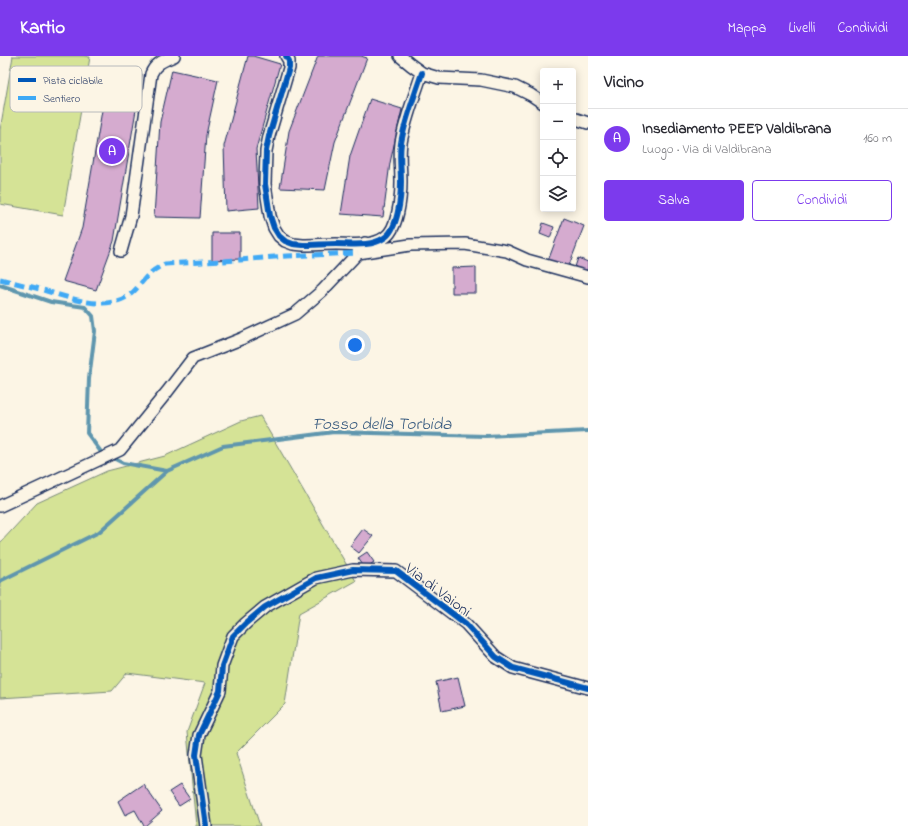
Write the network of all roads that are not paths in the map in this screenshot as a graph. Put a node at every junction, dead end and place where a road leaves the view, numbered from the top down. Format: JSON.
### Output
{"nodes":[{"id":1,"x":174,"y":56,"type":"edge"},
{"id":2,"x":286,"y":56,"type":"edge"},
{"id":3,"x":400,"y":56,"type":"edge"},
{"id":4,"x":422,"y":73,"type":"junction"},
{"id":5,"x":540,"y":100,"type":"edge"},
{"id":6,"x":576,"y":119,"type":"edge"},
{"id":7,"x":588,"y":123,"type":"edge"},
{"id":8,"x":365,"y":244,"type":"junction"},
{"id":9,"x":121,"y":252,"type":"dead end"},
{"id":10,"x":358,"y":253,"type":"junction"},
{"id":11,"x":588,"y":277,"type":"edge"},
{"id":12,"x":0,"y":506,"type":"edge"},
{"id":13,"x":588,"y":688,"type":"edge"},
{"id":14,"x":206,"y":826,"type":"edge"}],
"edges":[{"from":1,"to":9,"type":"street"},
{"from":2,"to":8,"type":"street"},
{"from":3,"to":4,"type":"street"},
{"from":4,"to":5,"type":"street"},
{"from":4,"to":8,"type":"street"},
{"from":6,"to":7,"type":"street"},
{"from":8,"to":10,"type":"street"},
{"from":10,"to":11,"type":"street"},
{"from":10,"to":12,"type":"street"},
{"from":13,"to":14,"type":"street","name":"Via di Vaioni"}]}
